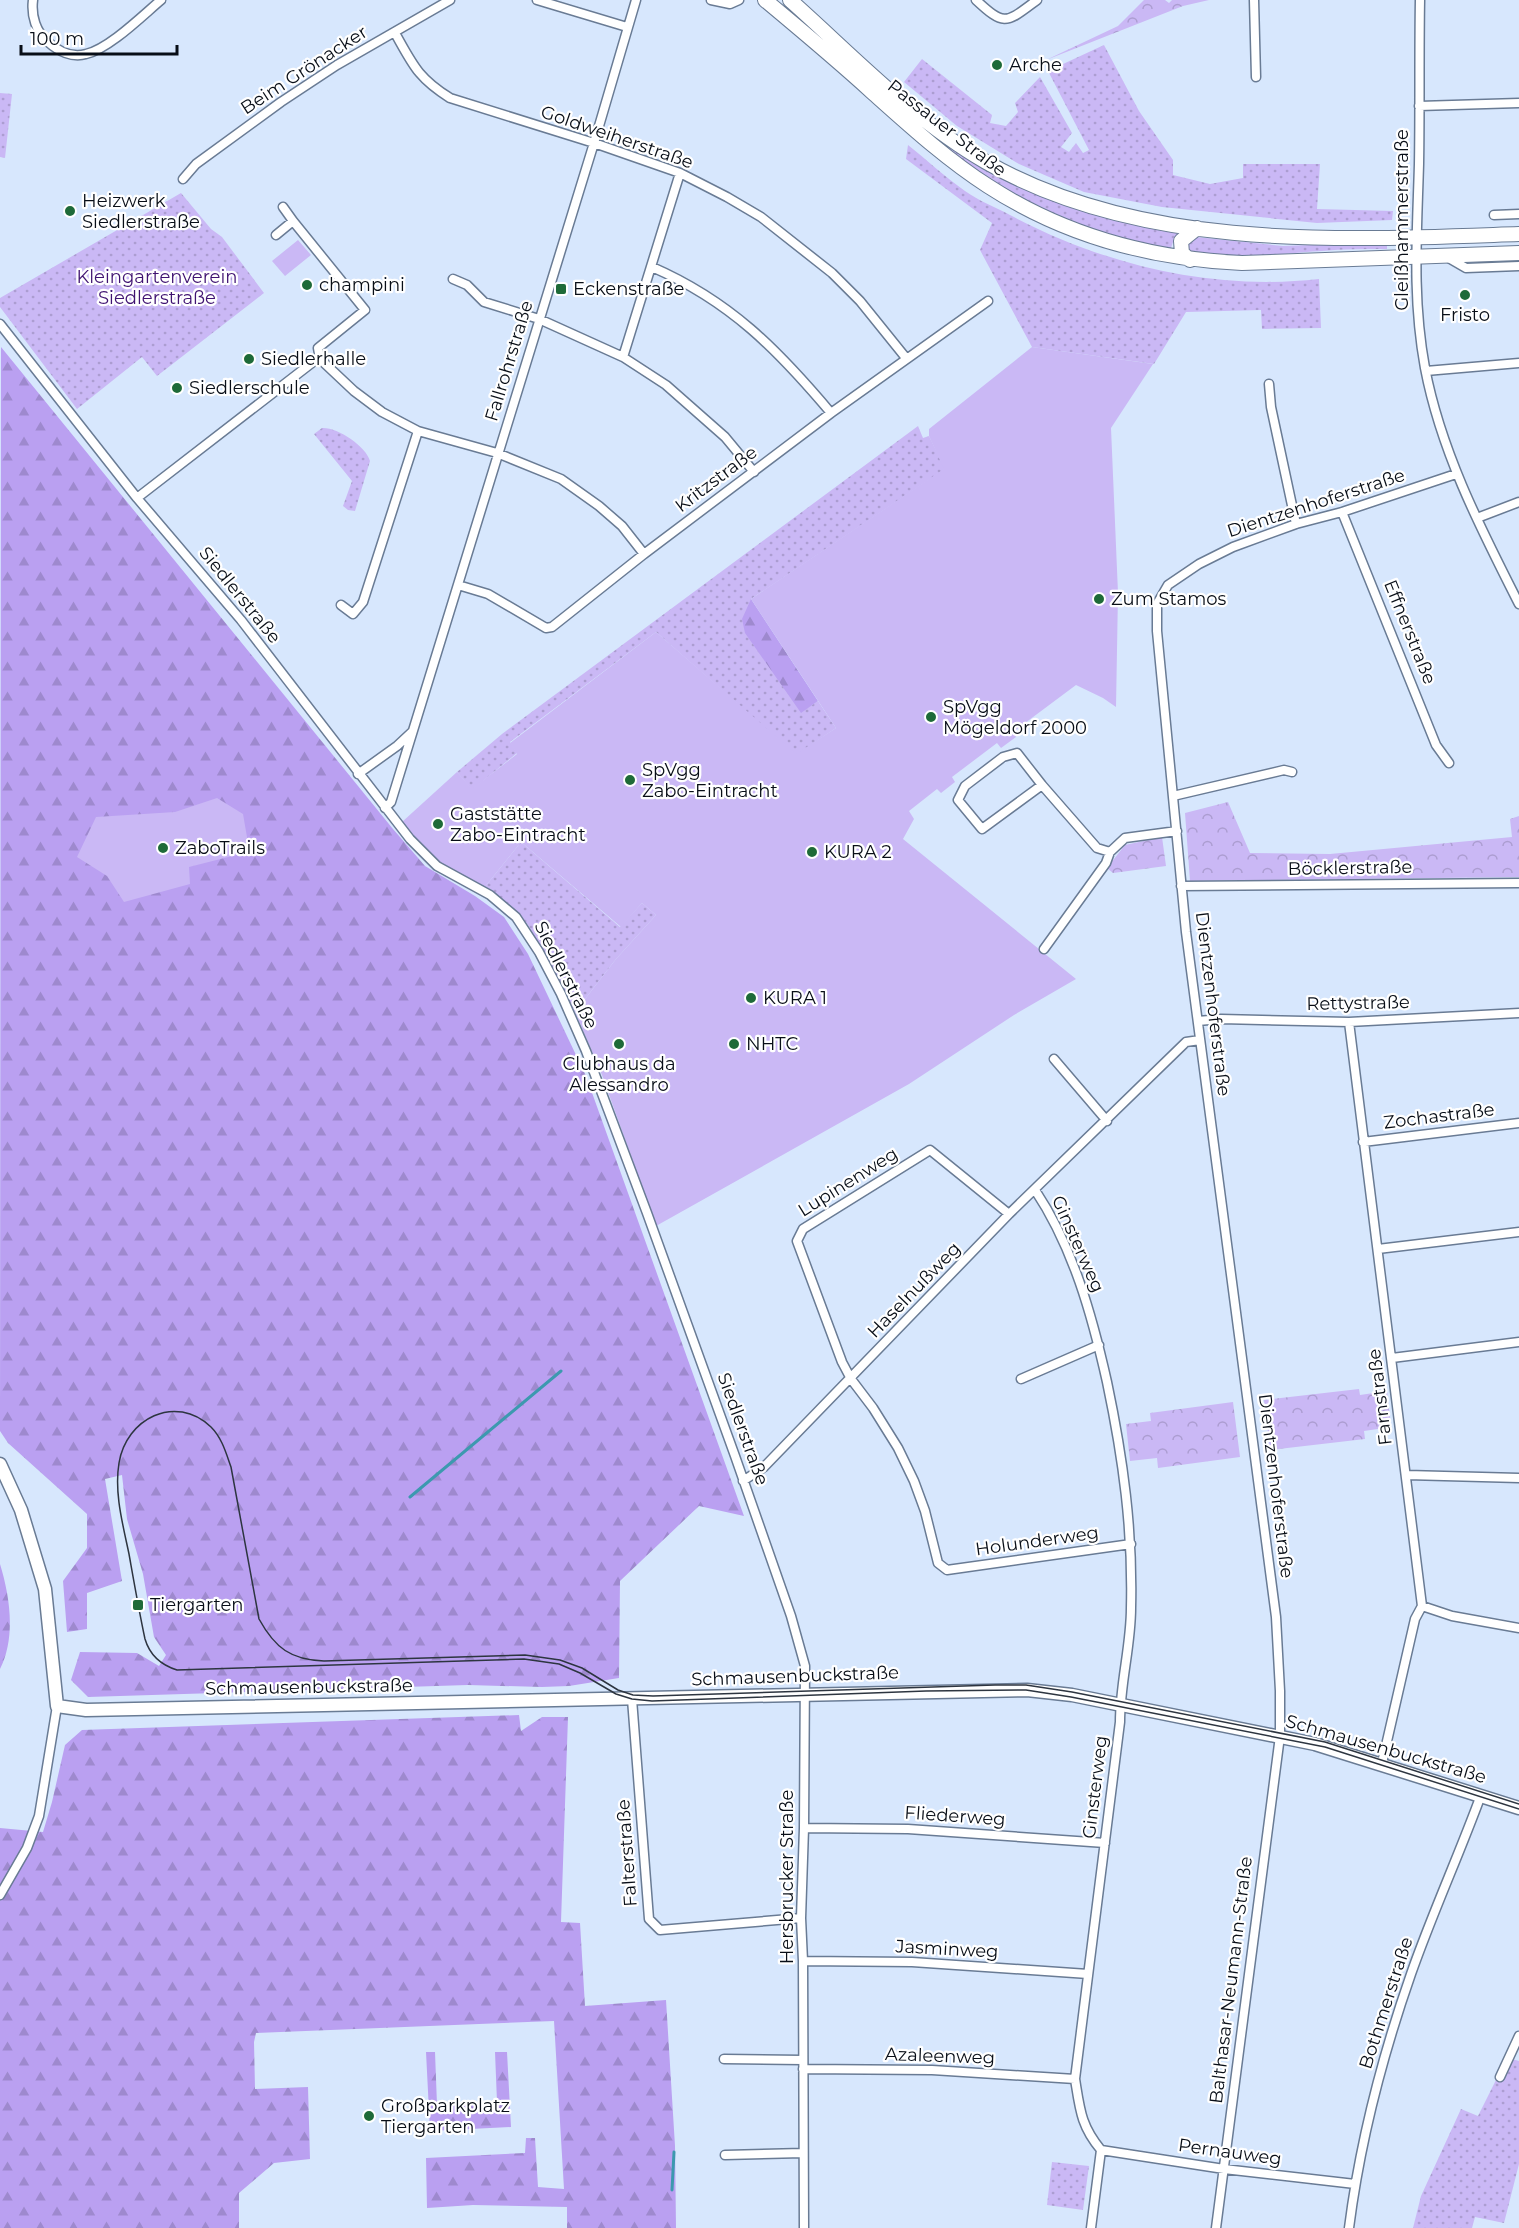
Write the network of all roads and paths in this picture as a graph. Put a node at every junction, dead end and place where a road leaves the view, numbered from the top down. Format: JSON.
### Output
{"nodes":[{"id":1,"x":33,"y":0,"type":"edge"},
{"id":2,"x":161,"y":0,"type":"edge"},
{"id":3,"x":450,"y":0,"type":"edge"},
{"id":4,"x":537,"y":0,"type":"edge"},
{"id":5,"x":636,"y":0,"type":"edge"},
{"id":6,"x":711,"y":0,"type":"edge"},
{"id":7,"x":739,"y":0,"type":"edge"},
{"id":8,"x":765,"y":0,"type":"edge"},
{"id":9,"x":790,"y":0,"type":"edge"},
{"id":10,"x":976,"y":0,"type":"edge"},
{"id":11,"x":1037,"y":0,"type":"edge"},
{"id":12,"x":1254,"y":0,"type":"edge"},
{"id":13,"x":1419,"y":0,"type":"edge"},
{"id":14,"x":627,"y":27,"type":"junction"},
{"id":15,"x":395,"y":33,"type":"junction"},
{"id":16,"x":1256,"y":77,"type":"dead end"},
{"id":17,"x":1519,"y":103,"type":"edge"},
{"id":18,"x":1419,"y":106,"type":"junction"},
{"id":19,"x":594,"y":143,"type":"junction"},
{"id":20,"x":680,"y":173,"type":"junction"},
{"id":21,"x":183,"y":179,"type":"dead end"},
{"id":22,"x":283,"y":207,"type":"dead end"},
{"id":23,"x":1519,"y":214,"type":"edge"},
{"id":24,"x":1494,"y":215,"type":"dead end"},
{"id":25,"x":293,"y":221,"type":"junction"},
{"id":26,"x":1197,"y":228,"type":"junction"},
{"id":27,"x":1519,"y":234,"type":"edge"},
{"id":28,"x":276,"y":235,"type":"dead end"},
{"id":29,"x":1416,"y":237,"type":"junction"},
{"id":30,"x":1519,"y":253,"type":"edge"},
{"id":31,"x":1447,"y":257,"type":"junction"},
{"id":32,"x":1416,"y":259,"type":"junction"},
{"id":33,"x":1190,"y":260,"type":"junction"},
{"id":34,"x":1519,"y":266,"type":"edge"},
{"id":35,"x":652,"y":267,"type":"junction"},
{"id":36,"x":453,"y":279,"type":"dead end"},
{"id":37,"x":988,"y":301,"type":"dead end"},
{"id":38,"x":539,"y":319,"type":"junction"},
{"id":39,"x":0,"y":324,"type":"edge"},
{"id":40,"x":623,"y":357,"type":"junction"},
{"id":41,"x":906,"y":358,"type":"junction"},
{"id":42,"x":320,"y":359,"type":"junction"},
{"id":43,"x":1519,"y":363,"type":"edge"},
{"id":44,"x":1425,"y":371,"type":"junction"},
{"id":45,"x":1269,"y":384,"type":"dead end"},
{"id":46,"x":831,"y":413,"type":"junction"},
{"id":47,"x":418,"y":431,"type":"junction"},
{"id":48,"x":497,"y":453,"type":"junction"},
{"id":49,"x":754,"y":472,"type":"junction"},
{"id":50,"x":1456,"y":474,"type":"junction"},
{"id":51,"x":137,"y":498,"type":"junction"},
{"id":52,"x":1519,"y":502,"type":"edge"},
{"id":53,"x":1342,"y":512,"type":"junction"},
{"id":54,"x":1477,"y":518,"type":"junction"},
{"id":55,"x":1296,"y":524,"type":"junction"},
{"id":56,"x":644,"y":554,"type":"junction"},
{"id":57,"x":458,"y":585,"type":"junction"},
{"id":58,"x":1519,"y":602,"type":"edge"},
{"id":59,"x":341,"y":605,"type":"dead end"},
{"id":60,"x":412,"y":732,"type":"junction"},
{"id":61,"x":1449,"y":763,"type":"dead end"},
{"id":62,"x":1292,"y":772,"type":"dead end"},
{"id":63,"x":358,"y":774,"type":"junction"},
{"id":64,"x":1042,"y":785,"type":"junction"},
{"id":65,"x":1173,"y":796,"type":"junction"},
{"id":66,"x":385,"y":808,"type":"junction"},
{"id":67,"x":1177,"y":831,"type":"junction"},
{"id":68,"x":1110,"y":852,"type":"junction"},
{"id":69,"x":1519,"y":883,"type":"edge"},
{"id":70,"x":1181,"y":886,"type":"junction"},
{"id":71,"x":1044,"y":950,"type":"dead end"},
{"id":72,"x":1519,"y":1013,"type":"edge"},
{"id":73,"x":1198,"y":1021,"type":"junction"},
{"id":74,"x":1349,"y":1022,"type":"junction"},
{"id":75,"x":1200,"y":1040,"type":"junction"},
{"id":76,"x":1054,"y":1059,"type":"dead end"},
{"id":77,"x":1107,"y":1121,"type":"junction"},
{"id":78,"x":1519,"y":1123,"type":"edge"},
{"id":79,"x":1363,"y":1142,"type":"junction"},
{"id":80,"x":1035,"y":1191,"type":"junction"},
{"id":81,"x":1009,"y":1214,"type":"junction"},
{"id":82,"x":1519,"y":1232,"type":"edge"},
{"id":83,"x":1378,"y":1249,"type":"junction"},
{"id":84,"x":1519,"y":1342,"type":"edge"},
{"id":85,"x":1099,"y":1345,"type":"junction"},
{"id":86,"x":1392,"y":1358,"type":"junction"},
{"id":87,"x":1021,"y":1378,"type":"dead end"},
{"id":88,"x":851,"y":1379,"type":"junction"},
{"id":89,"x":0,"y":1464,"type":"edge"},
{"id":90,"x":1407,"y":1475,"type":"junction"},
{"id":91,"x":1519,"y":1478,"type":"edge"},
{"id":92,"x":744,"y":1481,"type":"junction"},
{"id":93,"x":1131,"y":1544,"type":"junction"},
{"id":94,"x":1422,"y":1606,"type":"junction"},
{"id":95,"x":1519,"y":1629,"type":"edge"},
{"id":96,"x":805,"y":1694,"type":"junction"},
{"id":97,"x":632,"y":1699,"type":"junction"},
{"id":98,"x":1120,"y":1705,"type":"junction"},
{"id":99,"x":57,"y":1706,"type":"junction"},
{"id":100,"x":1280,"y":1736,"type":"junction"},
{"id":101,"x":1382,"y":1763,"type":"junction"},
{"id":102,"x":1481,"y":1795,"type":"junction"},
{"id":103,"x":1519,"y":1808,"type":"edge"},
{"id":104,"x":804,"y":1828,"type":"junction"},
{"id":105,"x":1105,"y":1843,"type":"junction"},
{"id":106,"x":0,"y":1895,"type":"edge"},
{"id":107,"x":801,"y":1918,"type":"junction"},
{"id":108,"x":803,"y":1961,"type":"junction"},
{"id":109,"x":1088,"y":1974,"type":"junction"},
{"id":110,"x":1519,"y":2036,"type":"edge"},
{"id":111,"x":724,"y":2059,"type":"dead end"},
{"id":112,"x":803,"y":2065,"type":"junction"},
{"id":113,"x":1500,"y":2077,"type":"dead end"},
{"id":114,"x":1075,"y":2079,"type":"junction"},
{"id":115,"x":1101,"y":2150,"type":"junction"},
{"id":116,"x":803,"y":2153,"type":"junction"},
{"id":117,"x":725,"y":2155,"type":"dead end"},
{"id":118,"x":1224,"y":2169,"type":"junction"},
{"id":119,"x":1355,"y":2184,"type":"junction"},
{"id":120,"x":804,"y":2228,"type":"edge"},
{"id":121,"x":1091,"y":2228,"type":"edge"},
{"id":122,"x":1216,"y":2228,"type":"edge"},
{"id":123,"x":1349,"y":2228,"type":"edge"}],
"edges":[{"from":1,"to":2,"type":"street"},
{"from":3,"to":15,"type":"street","name":"Beim Grönacker"},
{"from":4,"to":14,"type":"street"},
{"from":5,"to":14,"type":"street","name":"Fallrohrstraße"},
{"from":6,"to":7,"type":"street"},
{"from":8,"to":33,"type":"main road","name":"Passauer Straße"},
{"from":9,"to":26,"type":"main road","name":"Passauer Straße"},
{"from":10,"to":11,"type":"street"},
{"from":12,"to":16,"type":"street"},
{"from":13,"to":18,"type":"street","name":"Gleißhammerstraße"},
{"from":14,"to":19,"type":"street","name":"Fallrohrstraße"},
{"from":15,"to":19,"type":"street","name":"Goldweiherstraße"},
{"from":15,"to":21,"type":"street","name":"Beim Grönacker"},
{"from":17,"to":18,"type":"street"},
{"from":18,"to":29,"type":"street","name":"Gleißhammerstraße"},
{"from":19,"to":20,"type":"street","name":"Goldweiherstraße"},
{"from":19,"to":38,"type":"street","name":"Fallrohrstraße"},
{"from":20,"to":35,"type":"street"},
{"from":20,"to":41,"type":"street","name":"Goldweiherstraße"},
{"from":22,"to":25,"type":"street"},
{"from":23,"to":24,"type":"street"},
{"from":25,"to":28,"type":"street"},
{"from":25,"to":42,"type":"street"},
{"from":26,"to":29,"type":"main road","name":"Passauer Straße"},
{"from":26,"to":33,"type":"main road"},
{"from":27,"to":29,"type":"main road","name":"Passauer Straße"},
{"from":29,"to":32,"type":"street","name":"Gleißhammerstraße"},
{"from":30,"to":31,"type":"main road","name":"Passauer Straße"},
{"from":31,"to":32,"type":"main road","name":"Passauer Straße"},
{"from":31,"to":34,"type":"street"},
{"from":32,"to":33,"type":"main road","name":"Passauer Straße"},
{"from":32,"to":44,"type":"street","name":"Gleißhammerstraße"},
{"from":35,"to":40,"type":"street"},
{"from":35,"to":46,"type":"street"},
{"from":36,"to":38,"type":"street"},
{"from":37,"to":41,"type":"street","name":"Kritzstraße"},
{"from":38,"to":40,"type":"street"},
{"from":38,"to":48,"type":"street","name":"Fallrohrstraße"},
{"from":39,"to":51,"type":"street","name":"Siedlerstraße"},
{"from":40,"to":49,"type":"street"},
{"from":41,"to":46,"type":"street","name":"Kritzstraße"},
{"from":42,"to":47,"type":"street"},
{"from":42,"to":51,"type":"street"},
{"from":43,"to":44,"type":"street"},
{"from":44,"to":50,"type":"street","name":"Gleißhammerstraße"},
{"from":45,"to":55,"type":"street"},
{"from":46,"to":49,"type":"street","name":"Kritzstraße"},
{"from":47,"to":48,"type":"street"},
{"from":47,"to":59,"type":"street"},
{"from":48,"to":56,"type":"street"},
{"from":48,"to":57,"type":"street","name":"Fallrohrstraße"},
{"from":49,"to":56,"type":"street","name":"Kritzstraße"},
{"from":50,"to":53,"type":"street","name":"Dientzenhoferstraße"},
{"from":50,"to":54,"type":"street","name":"Gleißhammerstraße"},
{"from":51,"to":63,"type":"street","name":"Siedlerstraße"},
{"from":52,"to":54,"type":"street"},
{"from":53,"to":55,"type":"street","name":"Dientzenhoferstraße"},
{"from":53,"to":61,"type":"street","name":"Effnerstraße"},
{"from":54,"to":58,"type":"street","name":"Gleißhammerstraße"},
{"from":55,"to":65,"type":"street","name":"Dientzenhoferstraße"},
{"from":56,"to":57,"type":"street","name":"Kritzstraße"},
{"from":57,"to":60,"type":"street","name":"Fallrohrstraße"},
{"from":60,"to":63,"type":"street"},
{"from":60,"to":66,"type":"street","name":"Fallrohrstraße"},
{"from":62,"to":65,"type":"street"},
{"from":63,"to":66,"type":"street","name":"Siedlerstraße"},
{"from":64,"to":64,"type":"street"},
{"from":64,"to":68,"type":"street"},
{"from":65,"to":67,"type":"street","name":"Dientzenhoferstraße"},
{"from":66,"to":92,"type":"street","name":"Siedlerstraße"},
{"from":67,"to":68,"type":"street"},
{"from":67,"to":70,"type":"street","name":"Dientzenhoferstraße"},
{"from":68,"to":71,"type":"street"},
{"from":69,"to":70,"type":"street","name":"Böcklerstraße"},
{"from":70,"to":73,"type":"street","name":"Dientzenhoferstraße"},
{"from":72,"to":74,"type":"street","name":"Rettystraße"},
{"from":73,"to":74,"type":"street","name":"Rettystraße"},
{"from":73,"to":75,"type":"street","name":"Dientzenhoferstraße"},
{"from":74,"to":79,"type":"street","name":"Farnstraße"},
{"from":75,"to":77,"type":"street","name":"Haselnußweg"},
{"from":75,"to":100,"type":"street","name":"Dientzenhoferstraße"},
{"from":76,"to":77,"type":"street"},
{"from":77,"to":80,"type":"street","name":"Haselnußweg"},
{"from":78,"to":79,"type":"street","name":"Zochastraße"},
{"from":79,"to":83,"type":"street","name":"Farnstraße"},
{"from":80,"to":81,"type":"street","name":"Haselnußweg"},
{"from":80,"to":85,"type":"street","name":"Ginsterweg"},
{"from":81,"to":88,"type":"street","name":"Haselnußweg"},
{"from":81,"to":88,"type":"street","name":"Lupinenweg"},
{"from":82,"to":83,"type":"street"},
{"from":83,"to":86,"type":"street","name":"Farnstraße"},
{"from":84,"to":86,"type":"street"},
{"from":85,"to":87,"type":"street"},
{"from":85,"to":93,"type":"street","name":"Ginsterweg"},
{"from":86,"to":90,"type":"street","name":"Farnstraße"},
{"from":88,"to":92,"type":"street","name":"Haselnußweg"},
{"from":88,"to":93,"type":"street","name":"Holunderweg"},
{"from":89,"to":99,"type":"street"},
{"from":90,"to":91,"type":"street"},
{"from":90,"to":94,"type":"street","name":"Farnstraße"},
{"from":92,"to":96,"type":"street","name":"Siedlerstraße"},
{"from":93,"to":98,"type":"street","name":"Ginsterweg"},
{"from":94,"to":95,"type":"street"},
{"from":94,"to":101,"type":"street","name":"Farnstraße"},
{"from":96,"to":97,"type":"street","name":"Schmausenbuckstraße"},
{"from":96,"to":98,"type":"street","name":"Schmausenbuckstraße"},
{"from":96,"to":104,"type":"street","name":"Hersbrucker Straße"},
{"from":97,"to":99,"type":"street","name":"Schmausenbuckstraße"},
{"from":97,"to":107,"type":"street","name":"Falterstraße"},
{"from":98,"to":100,"type":"street","name":"Schmausenbuckstraße"},
{"from":98,"to":105,"type":"street","name":"Ginsterweg"},
{"from":99,"to":106,"type":"street"},
{"from":100,"to":101,"type":"street","name":"Schmausenbuckstraße"},
{"from":100,"to":118,"type":"street","name":"Balthasar-Neumann-Straße"},
{"from":101,"to":102,"type":"street","name":"Schmausenbuckstraße"},
{"from":102,"to":103,"type":"street","name":"Schmausenbuckstraße"},
{"from":102,"to":119,"type":"street","name":"Bothmerstraße"},
{"from":104,"to":105,"type":"street","name":"Fliederweg"},
{"from":104,"to":107,"type":"street","name":"Hersbrucker Straße"},
{"from":105,"to":109,"type":"street","name":"Ginsterweg"},
{"from":107,"to":108,"type":"street","name":"Hersbrucker Straße"},
{"from":108,"to":109,"type":"street","name":"Jasminweg"},
{"from":108,"to":112,"type":"street","name":"Hersbrucker Straße"},
{"from":109,"to":114,"type":"street","name":"Ginsterweg"},
{"from":110,"to":113,"type":"street"},
{"from":111,"to":112,"type":"street"},
{"from":112,"to":114,"type":"street","name":"Azaleenweg"},
{"from":112,"to":116,"type":"street","name":"Hersbrucker Straße"},
{"from":114,"to":115,"type":"street","name":"Ginsterweg"},
{"from":115,"to":118,"type":"street","name":"Pernauweg"},
{"from":115,"to":121,"type":"street"},
{"from":116,"to":117,"type":"street"},
{"from":116,"to":120,"type":"street","name":"Hersbrucker Straße"},
{"from":118,"to":119,"type":"street","name":"Pernauweg"},
{"from":118,"to":122,"type":"street","name":"Balthasar-Neumann-Straße"},
{"from":119,"to":123,"type":"street","name":"Bothmerstraße"}]}
